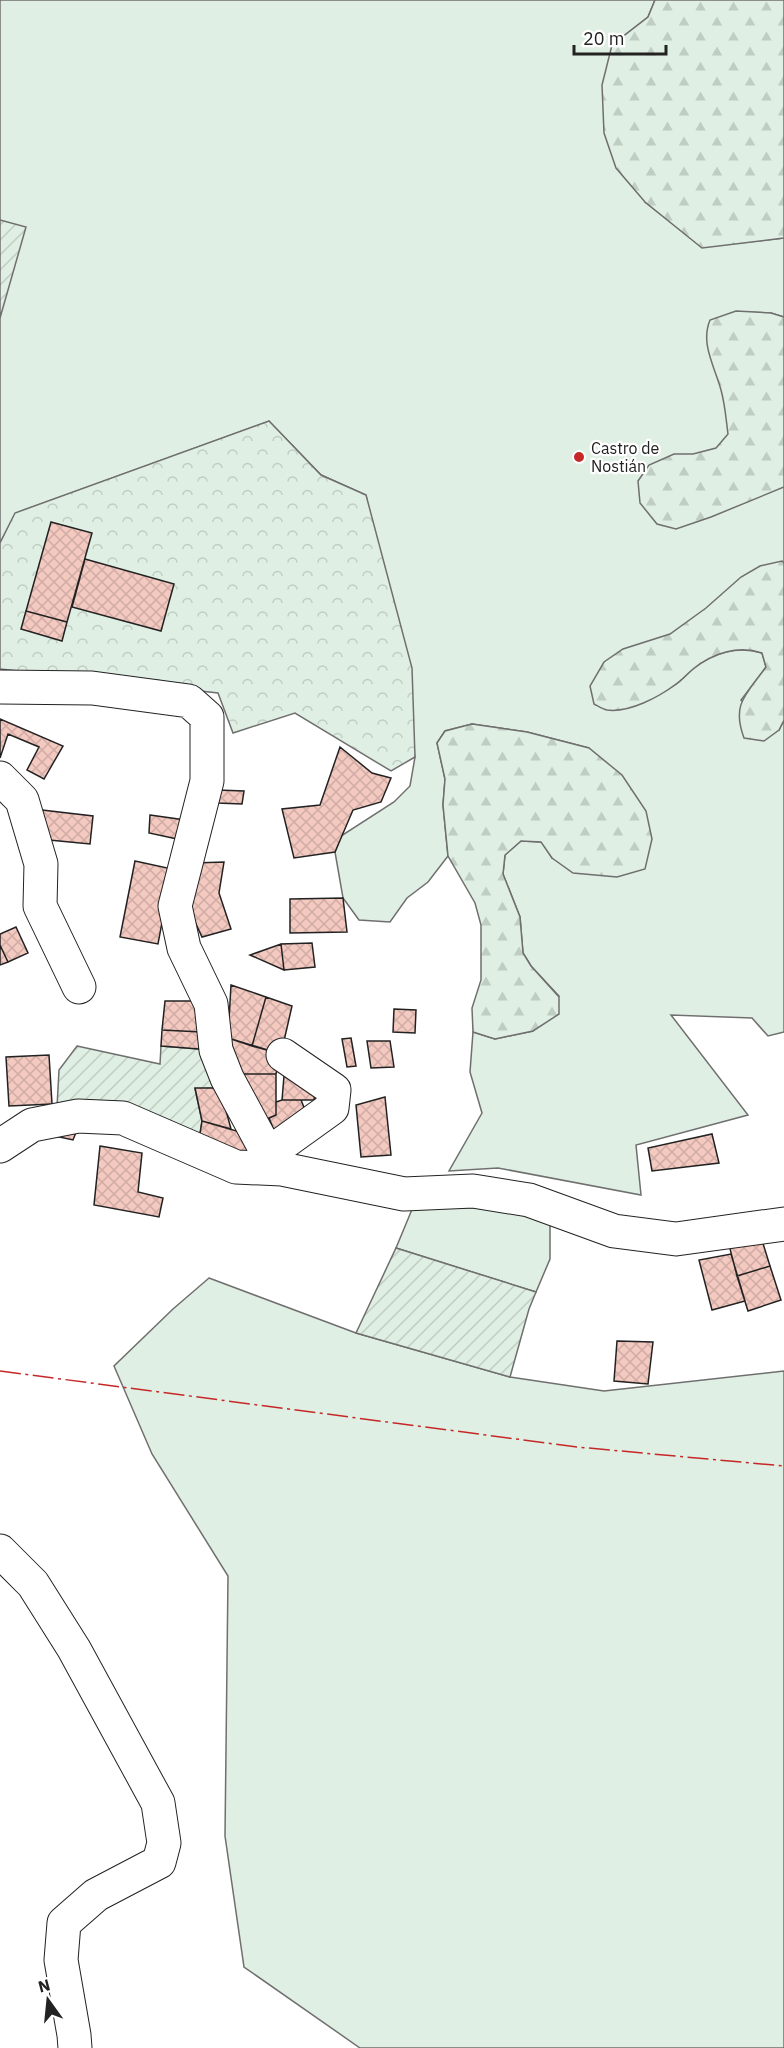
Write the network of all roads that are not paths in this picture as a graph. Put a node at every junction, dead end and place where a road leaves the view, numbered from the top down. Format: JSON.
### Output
{"nodes":[{"id":1,"x":0,"y":687,"type":"edge"},
{"id":2,"x":0,"y":778,"type":"edge"},
{"id":3,"x":79,"y":987,"type":"dead end"},
{"id":4,"x":283,"y":1055,"type":"dead end"},
{"id":5,"x":0,"y":1146,"type":"edge"},
{"id":6,"x":275,"y":1162,"type":"junction"},
{"id":7,"x":784,"y":1224,"type":"edge"},
{"id":8,"x":0,"y":1551,"type":"edge"},
{"id":9,"x":75,"y":2048,"type":"edge"}],
"edges":[{"from":1,"to":6,"type":"street"},
{"from":2,"to":3,"type":"street"},
{"from":4,"to":6,"type":"street"},
{"from":5,"to":6,"type":"street"},
{"from":6,"to":7,"type":"street"},
{"from":8,"to":9,"type":"street"}]}
